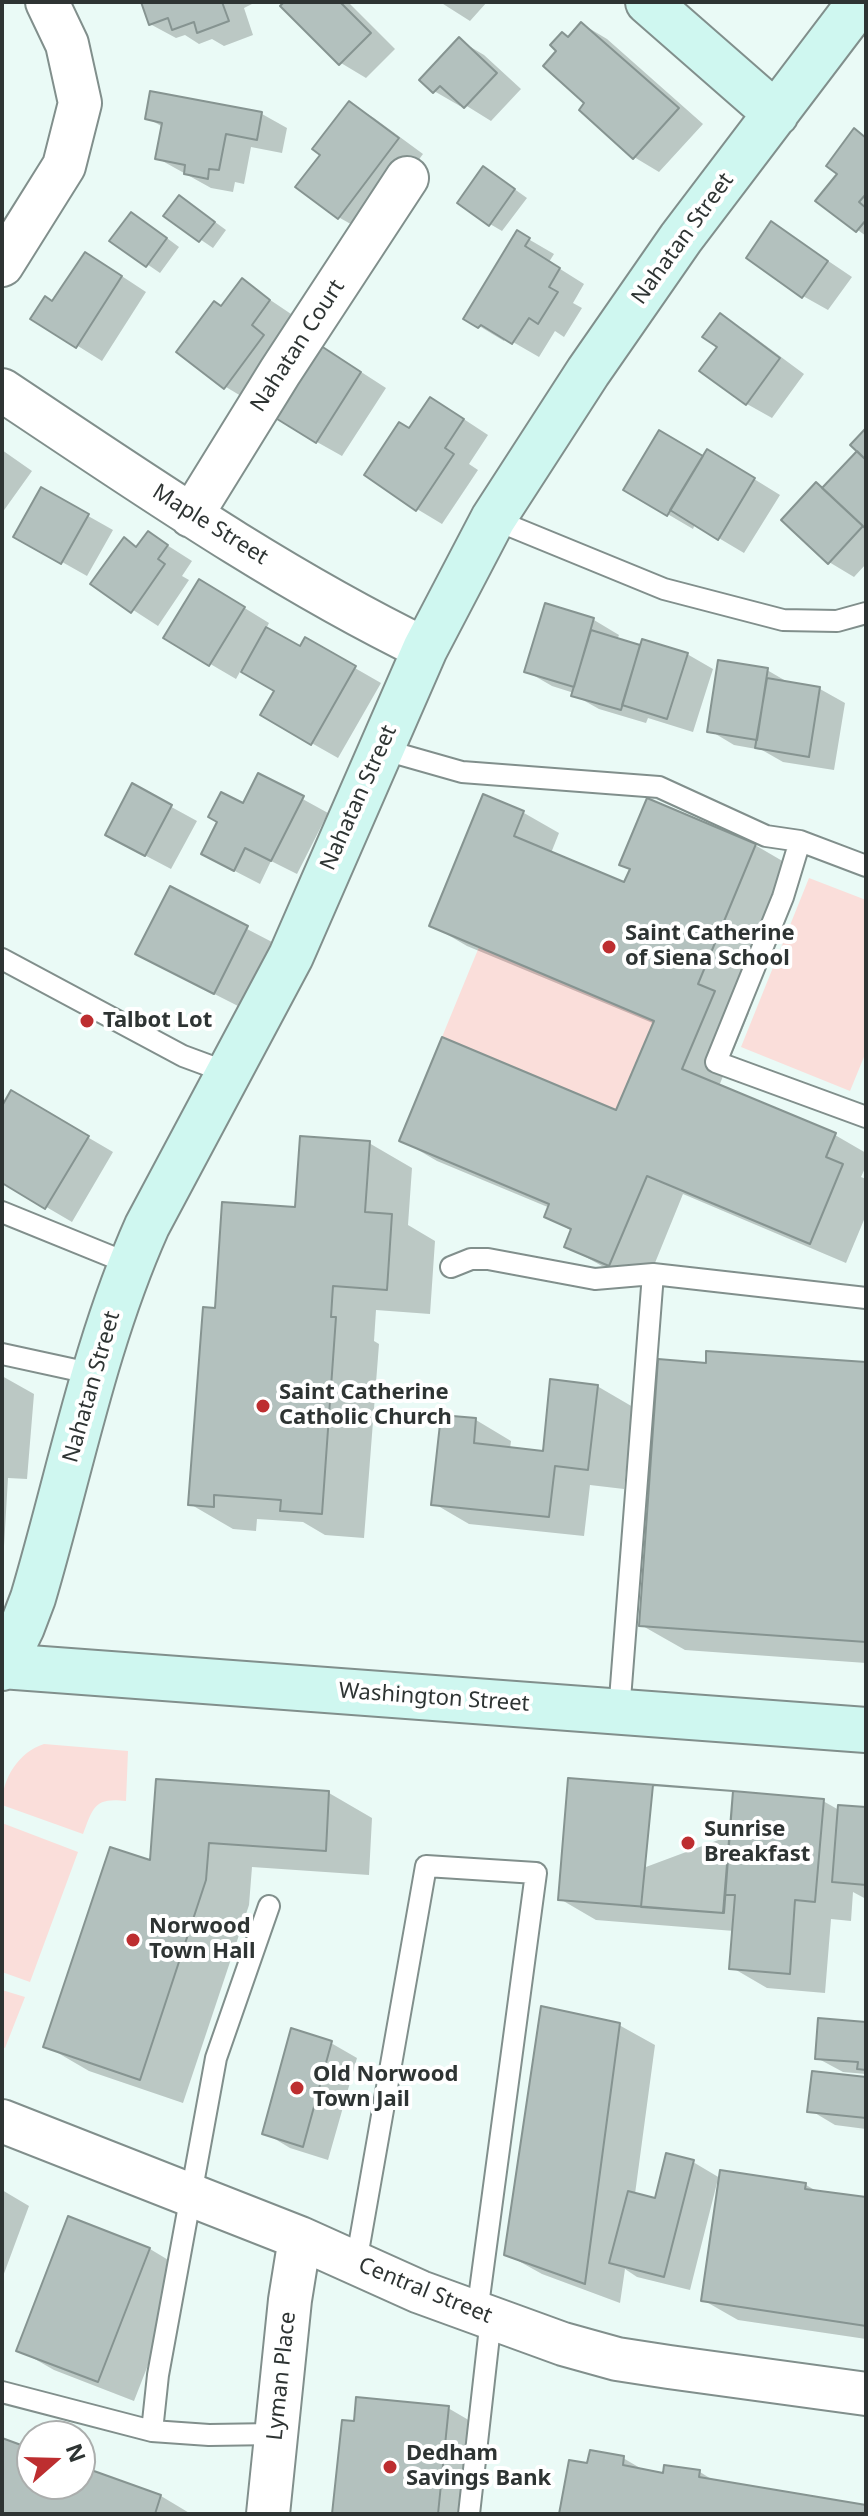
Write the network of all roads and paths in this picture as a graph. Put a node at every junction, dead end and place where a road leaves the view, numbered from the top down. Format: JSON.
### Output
{"nodes":[{"id":1,"x":47,"y":2,"type":"edge"},
{"id":2,"x":648,"y":2,"type":"edge"},
{"id":3,"x":860,"y":2,"type":"edge"},
{"id":4,"x":776,"y":114,"type":"junction"},
{"id":5,"x":407,"y":178,"type":"dead end"},
{"id":6,"x":2,"y":265,"type":"edge"},
{"id":7,"x":2,"y":390,"type":"edge"},
{"id":8,"x":191,"y":516,"type":"junction"},
{"id":9,"x":493,"y":519,"type":"junction"},
{"id":10,"x":866,"y":613,"type":"edge"},
{"id":11,"x":425,"y":649,"type":"junction"},
{"id":12,"x":381,"y":749,"type":"junction"},
{"id":13,"x":800,"y":841,"type":"junction"},
{"id":14,"x":866,"y":866,"type":"edge"},
{"id":15,"x":2,"y":959,"type":"edge"},
{"id":16,"x":229,"y":1073,"type":"junction"},
{"id":17,"x":866,"y":1117,"type":"edge"},
{"id":18,"x":2,"y":1212,"type":"edge"},
{"id":19,"x":130,"y":1264,"type":"junction"},
{"id":20,"x":451,"y":1267,"type":"dead end"},
{"id":21,"x":653,"y":1274,"type":"junction"},
{"id":22,"x":866,"y":1298,"type":"edge"},
{"id":23,"x":2,"y":1354,"type":"edge"},
{"id":24,"x":94,"y":1374,"type":"junction"},
{"id":25,"x":2,"y":1667,"type":"edge"},
{"id":26,"x":619,"y":1712,"type":"junction"},
{"id":27,"x":866,"y":1730,"type":"edge"},
{"id":28,"x":269,"y":1906,"type":"dead end"},
{"id":29,"x":2,"y":2121,"type":"edge"},
{"id":30,"x":191,"y":2195,"type":"junction"},
{"id":31,"x":300,"y":2238,"type":"junction"},
{"id":32,"x":356,"y":2263,"type":"junction"},
{"id":33,"x":484,"y":2315,"type":"junction"},
{"id":34,"x":2,"y":2392,"type":"edge"},
{"id":35,"x":866,"y":2394,"type":"edge"},
{"id":36,"x":152,"y":2431,"type":"junction"},
{"id":37,"x":275,"y":2434,"type":"junction"},
{"id":38,"x":268,"y":2514,"type":"edge"},
{"id":39,"x":469,"y":2514,"type":"edge"}],
"edges":[{"from":1,"to":6,"type":"street"},
{"from":2,"to":4,"type":"main road"},
{"from":3,"to":4,"type":"main road","name":"Nahatan Street"},
{"from":4,"to":9,"type":"main road","name":"Nahatan Street"},
{"from":5,"to":8,"type":"street","name":"Nahatan Court"},
{"from":7,"to":8,"type":"street","name":"Maple Street"},
{"from":8,"to":11,"type":"street","name":"Maple Street"},
{"from":9,"to":10,"type":"lane"},
{"from":9,"to":11,"type":"main road","name":"Nahatan Street"},
{"from":11,"to":12,"type":"main road","name":"Nahatan Street"},
{"from":12,"to":13,"type":"lane"},
{"from":12,"to":16,"type":"main road","name":"Nahatan Street"},
{"from":13,"to":14,"type":"lane"},
{"from":13,"to":17,"type":"lane"},
{"from":15,"to":16,"type":"lane"},
{"from":16,"to":19,"type":"main road","name":"Nahatan Street"},
{"from":18,"to":19,"type":"lane"},
{"from":19,"to":24,"type":"main road","name":"Nahatan Street"},
{"from":20,"to":21,"type":"lane"},
{"from":21,"to":22,"type":"lane"},
{"from":21,"to":26,"type":"lane"},
{"from":23,"to":24,"type":"lane"},
{"from":24,"to":25,"type":"main road","name":"Nahatan Street"},
{"from":25,"to":26,"type":"main road","name":"Washington Street"},
{"from":26,"to":27,"type":"main road","name":"Washington Street"},
{"from":28,"to":30,"type":"lane"},
{"from":29,"to":30,"type":"street","name":"Central Street"},
{"from":30,"to":31,"type":"street","name":"Central Street"},
{"from":30,"to":36,"type":"lane"},
{"from":31,"to":32,"type":"street","name":"Central Street"},
{"from":31,"to":37,"type":"street","name":"Lyman Place"},
{"from":32,"to":33,"type":"street","name":"Central Street"},
{"from":32,"to":33,"type":"lane"},
{"from":33,"to":35,"type":"street","name":"Central Street"},
{"from":33,"to":39,"type":"lane"},
{"from":34,"to":36,"type":"lane"},
{"from":36,"to":37,"type":"lane"},
{"from":37,"to":38,"type":"street","name":"Lyman Place"}]}
